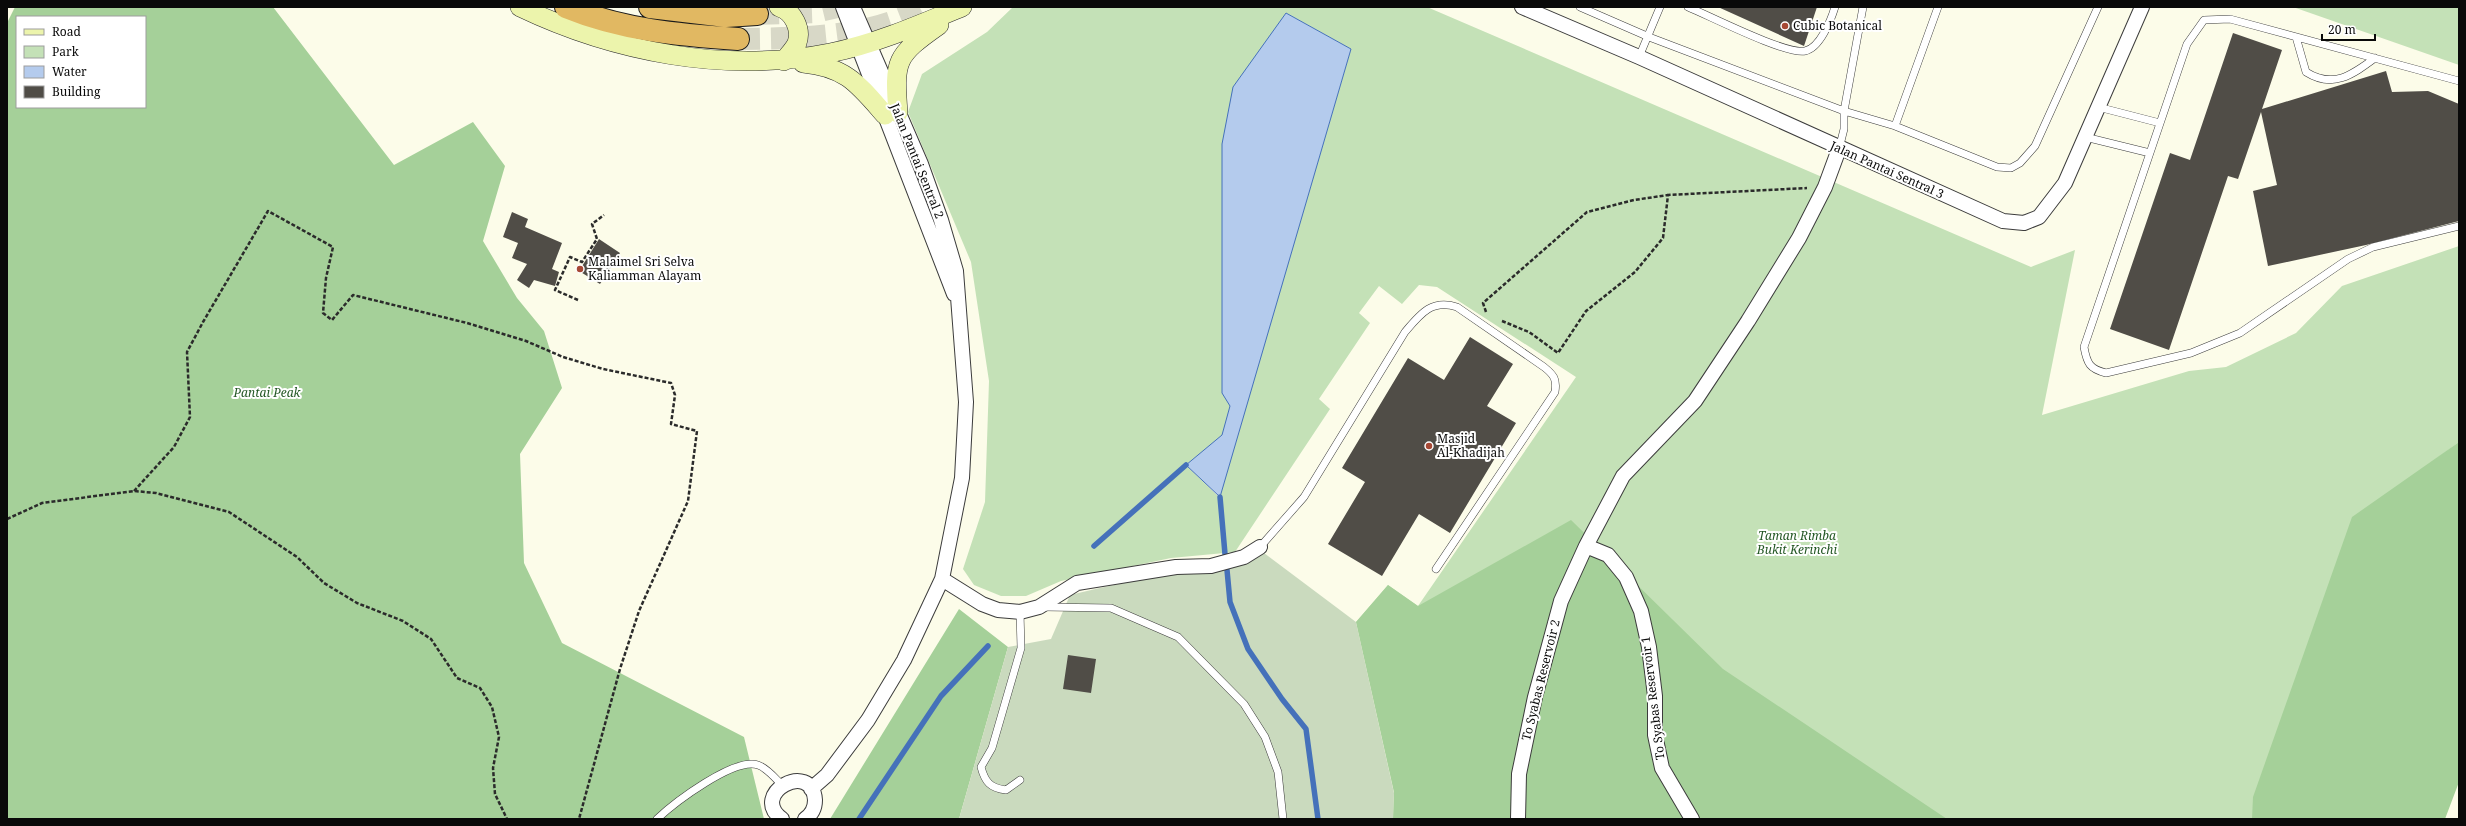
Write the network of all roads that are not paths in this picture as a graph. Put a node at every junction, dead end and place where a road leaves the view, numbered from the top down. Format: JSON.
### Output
{"nodes":[{"id":1,"x":520,"y":7,"type":"edge"},
{"id":2,"x":566,"y":7,"type":"edge"},
{"id":3,"x":650,"y":7,"type":"edge"},
{"id":4,"x":779,"y":7,"type":"edge"},
{"id":5,"x":843,"y":7,"type":"edge"},
{"id":6,"x":854,"y":7,"type":"edge"},
{"id":7,"x":937,"y":7,"type":"edge"},
{"id":8,"x":945,"y":7,"type":"edge"},
{"id":9,"x":963,"y":7,"type":"edge"},
{"id":10,"x":1522,"y":7,"type":"edge"},
{"id":11,"x":1580,"y":7,"type":"edge"},
{"id":12,"x":1660,"y":7,"type":"edge"},
{"id":13,"x":1688,"y":7,"type":"edge"},
{"id":14,"x":1835,"y":7,"type":"edge"},
{"id":15,"x":1863,"y":7,"type":"edge"},
{"id":16,"x":1938,"y":7,"type":"edge"},
{"id":17,"x":2098,"y":7,"type":"edge"},
{"id":18,"x":2142,"y":7,"type":"edge"},
{"id":19,"x":757,"y":14,"type":"tunnel mouth"},
{"id":20,"x":1649,"y":37,"type":"junction"},
{"id":21,"x":2296,"y":37,"type":"junction"},
{"id":22,"x":738,"y":39,"type":"tunnel mouth"},
{"id":23,"x":863,"y":44,"type":"junction"},
{"id":24,"x":1639,"y":57,"type":"junction"},
{"id":25,"x":2375,"y":58,"type":"junction"},
{"id":26,"x":784,"y":61,"type":"junction"},
{"id":27,"x":2459,"y":81,"type":"edge"},
{"id":28,"x":2098,"y":107,"type":"junction"},
{"id":29,"x":1844,"y":111,"type":"junction"},
{"id":30,"x":891,"y":114,"type":"junction"},
{"id":31,"x":2160,"y":123,"type":"junction"},
{"id":32,"x":1895,"y":126,"type":"junction"},
{"id":33,"x":2086,"y":137,"type":"junction"},
{"id":34,"x":1839,"y":149,"type":"junction"},
{"id":35,"x":2150,"y":153,"type":"junction"},
{"id":36,"x":2459,"y":226,"type":"edge"},
{"id":37,"x":1586,"y":546,"type":"junction"},
{"id":38,"x":1260,"y":547,"type":"joint"},
{"id":39,"x":1436,"y":569,"type":"dead end"},
{"id":40,"x":942,"y":579,"type":"junction"},
{"id":41,"x":1039,"y":607,"type":"junction"},
{"id":42,"x":1020,"y":612,"type":"junction"},
{"id":43,"x":1020,"y":780,"type":"dead end"},
{"id":44,"x":782,"y":785,"type":"junction"},
{"id":45,"x":811,"y":789,"type":"junction"},
{"id":46,"x":656,"y":819,"type":"edge"},
{"id":47,"x":782,"y":819,"type":"edge"},
{"id":48,"x":805,"y":819,"type":"edge"},
{"id":49,"x":1283,"y":819,"type":"edge"},
{"id":50,"x":1518,"y":819,"type":"edge"},
{"id":51,"x":1692,"y":819,"type":"edge"}],
"edges":[{"from":1,"to":26,"type":"main road"},
{"from":2,"to":22,"type":"highway"},
{"from":3,"to":19,"type":"highway"},
{"from":4,"to":26,"type":"main road"},
{"from":5,"to":23,"type":"street"},
{"from":6,"to":23,"type":"street"},
{"from":7,"to":8,"type":"main road"},
{"from":9,"to":23,"type":"main road"},
{"from":9,"to":30,"type":"main road"},
{"from":10,"to":24,"type":"street","name":"Jalan Pantai Sentral 3"},
{"from":11,"to":20,"type":"lane"},
{"from":12,"to":20,"type":"lane"},
{"from":13,"to":14,"type":"lane"},
{"from":15,"to":29,"type":"lane"},
{"from":16,"to":32,"type":"lane"},
{"from":17,"to":32,"type":"lane"},
{"from":18,"to":28,"type":"street","name":"Jalan Pantai Sentral 3"},
{"from":20,"to":24,"type":"lane"},
{"from":20,"to":29,"type":"lane"},
{"from":21,"to":25,"type":"lane"},
{"from":21,"to":25,"type":"lane"},
{"from":21,"to":31,"type":"lane"},
{"from":23,"to":26,"type":"main road"},
{"from":23,"to":30,"type":"street","name":"Jalan Pantai Sentral 2"},
{"from":24,"to":34,"type":"street","name":"Jalan Pantai Sentral 3"},
{"from":25,"to":27,"type":"lane"},
{"from":26,"to":30,"type":"main road"},
{"from":28,"to":31,"type":"lane"},
{"from":28,"to":33,"type":"street","name":"Jalan Pantai Sentral 3"},
{"from":29,"to":32,"type":"lane"},
{"from":29,"to":34,"type":"lane"},
{"from":30,"to":40,"type":"street","name":"Jalan Pantai Sentral 2"},
{"from":31,"to":35,"type":"lane"},
{"from":33,"to":34,"type":"street","name":"Jalan Pantai Sentral 3"},
{"from":33,"to":35,"type":"lane"},
{"from":34,"to":37,"type":"street","name":"To Syabas Reservoir 2"},
{"from":35,"to":36,"type":"lane"},
{"from":37,"to":50,"type":"street","name":"To Syabas Reservoir 2"},
{"from":37,"to":51,"type":"street","name":"To Syabas Reservoir 1"},
{"from":38,"to":39,"type":"lane"},
{"from":38,"to":41,"type":"street"},
{"from":40,"to":42,"type":"street"},
{"from":40,"to":45,"type":"street","name":"Jalan Pantai Sentral 2"},
{"from":41,"to":42,"type":"street"},
{"from":41,"to":49,"type":"lane"},
{"from":42,"to":43,"type":"lane"},
{"from":44,"to":45,"type":"street"},
{"from":44,"to":46,"type":"lane"},
{"from":44,"to":47,"type":"street"},
{"from":45,"to":48,"type":"street"}]}
